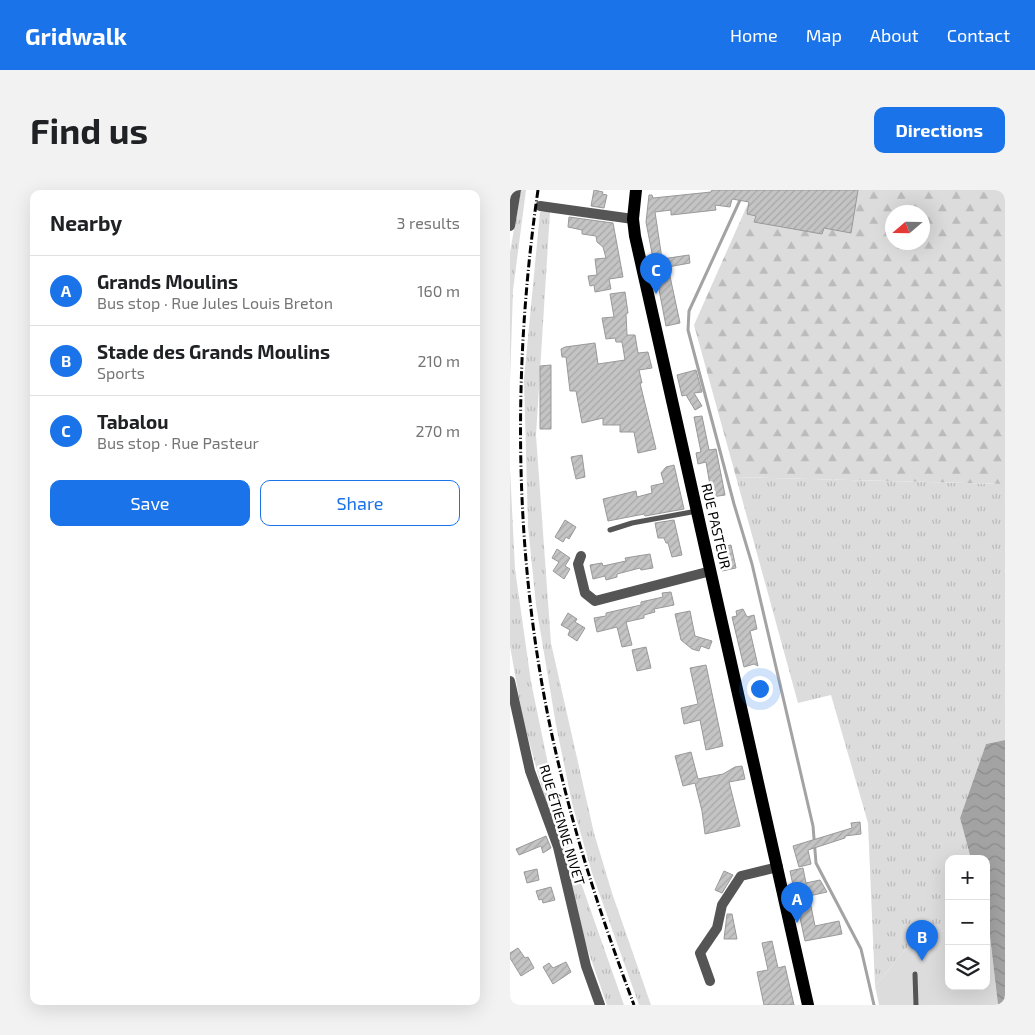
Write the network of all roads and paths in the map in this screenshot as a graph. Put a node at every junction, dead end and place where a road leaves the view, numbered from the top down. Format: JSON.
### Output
{"nodes":[{"id":1,"x":516,"y":190,"type":"edge"},
{"id":2,"x":636,"y":190,"type":"edge"},
{"id":3,"x":512,"y":205,"type":"edge"},
{"id":4,"x":540,"y":206,"type":"dead end"},
{"id":5,"x":634,"y":219,"type":"junction"},
{"id":6,"x":510,"y":226,"type":"edge"},
{"id":7,"x":697,"y":511,"type":"junction"},
{"id":8,"x":610,"y":530,"type":"dead end"},
{"id":9,"x":581,"y":556,"type":"dead end"},
{"id":10,"x":711,"y":571,"type":"junction"},
{"id":11,"x":510,"y":681,"type":"edge"},
{"id":12,"x":778,"y":868,"type":"junction"},
{"id":13,"x":914,"y":974,"type":"dead end"},
{"id":14,"x":710,"y":981,"type":"dead end"},
{"id":15,"x":600,"y":1005,"type":"edge"},
{"id":16,"x":808,"y":1005,"type":"edge"},
{"id":17,"x":916,"y":1005,"type":"edge"}],
"edges":[{"from":1,"to":3,"type":"street"},
{"from":2,"to":5,"type":"main road","name":"RUE PASTEUR"},
{"from":3,"to":6,"type":"street"},
{"from":4,"to":5,"type":"street"},
{"from":5,"to":7,"type":"main road","name":"RUE PASTEUR"},
{"from":7,"to":8,"type":"lane"},
{"from":7,"to":10,"type":"main road","name":"RUE PASTEUR"},
{"from":9,"to":10,"type":"street"},
{"from":10,"to":12,"type":"main road","name":"RUE PASTEUR"},
{"from":11,"to":15,"type":"street","name":"RUE ÉTIENNE NIVET"},
{"from":12,"to":14,"type":"street"},
{"from":12,"to":16,"type":"main road","name":"RUE PASTEUR"},
{"from":13,"to":17,"type":"lane"}]}
